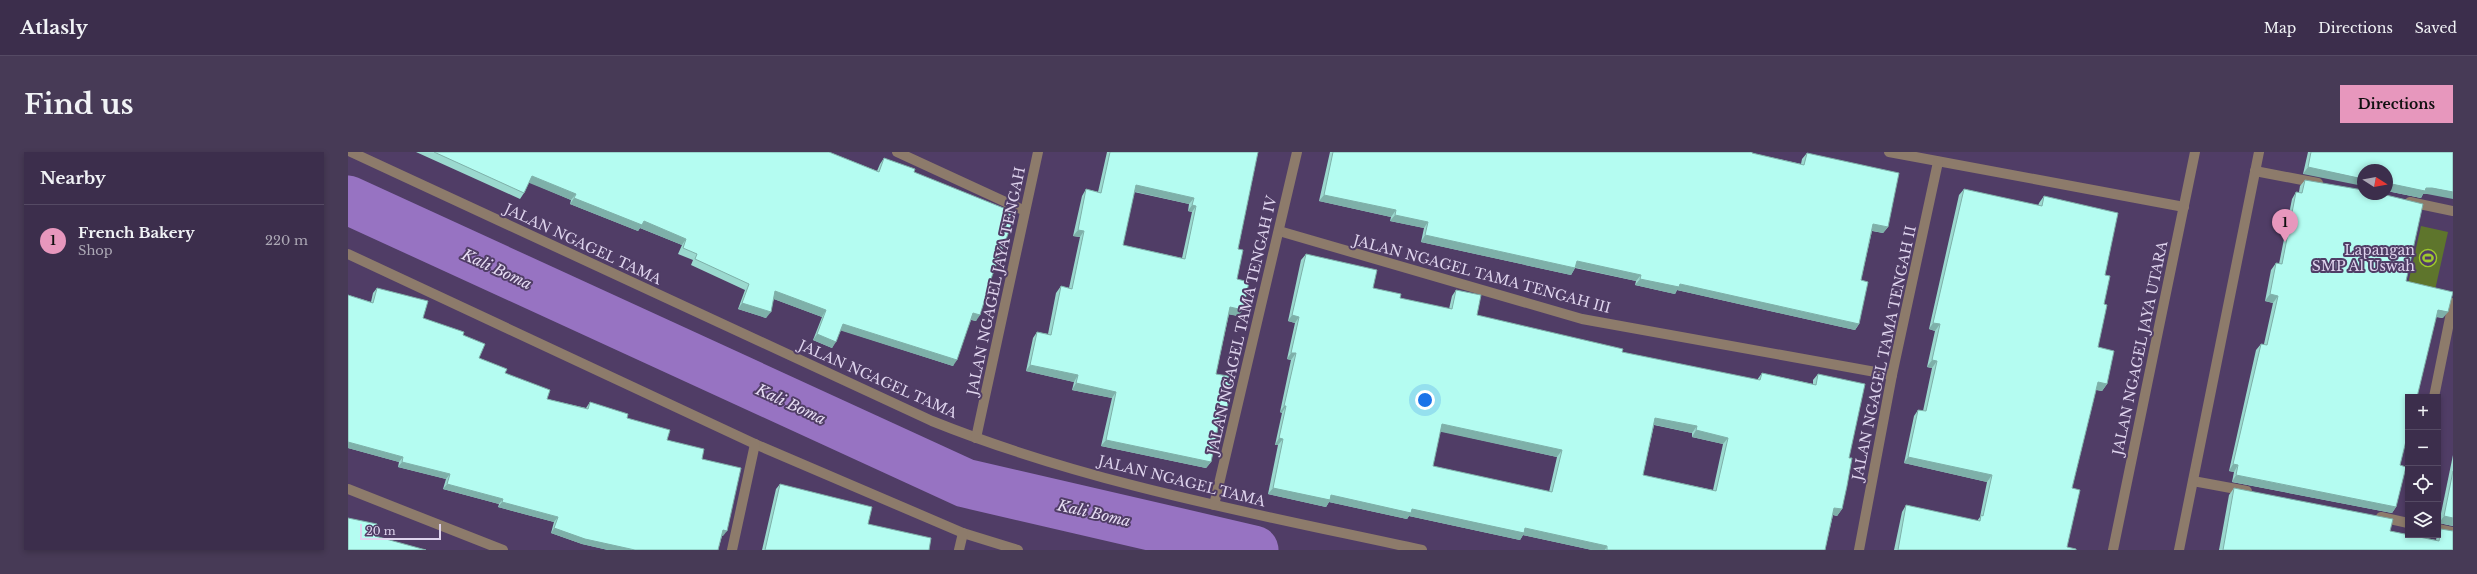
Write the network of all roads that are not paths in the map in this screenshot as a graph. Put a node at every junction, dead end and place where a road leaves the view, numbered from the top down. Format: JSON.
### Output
{"nodes":[{"id":1,"x":351,"y":152,"type":"edge"},
{"id":2,"x":897,"y":152,"type":"edge"},
{"id":3,"x":1038,"y":152,"type":"edge"},
{"id":4,"x":1297,"y":152,"type":"edge"},
{"id":5,"x":1890,"y":152,"type":"edge"},
{"id":6,"x":2195,"y":152,"type":"edge"},
{"id":7,"x":2260,"y":152,"type":"edge"},
{"id":8,"x":1938,"y":162,"type":"junction"},
{"id":9,"x":2256,"y":171,"type":"junction"},
{"id":10,"x":2328,"y":185,"type":"edge"},
{"id":11,"x":2401,"y":200,"type":"edge"},
{"id":12,"x":2184,"y":207,"type":"junction"},
{"id":13,"x":1025,"y":211,"type":"junction"},
{"id":14,"x":2453,"y":211,"type":"edge"},
{"id":15,"x":1278,"y":231,"type":"junction"},
{"id":16,"x":348,"y":254,"type":"edge"},
{"id":17,"x":2453,"y":302,"type":"edge"},
{"id":18,"x":1892,"y":376,"type":"junction"},
{"id":19,"x":2435,"y":394,"type":"edge"},
{"id":20,"x":976,"y":438,"type":"junction"},
{"id":21,"x":755,"y":444,"type":"junction"},
{"id":22,"x":2194,"y":481,"type":"junction"},
{"id":23,"x":348,"y":489,"type":"edge"},
{"id":24,"x":2261,"y":494,"type":"edge"},
{"id":25,"x":1214,"y":505,"type":"junction"},
{"id":26,"x":2369,"y":515,"type":"edge"},
{"id":27,"x":2405,"y":522,"type":"edge"},
{"id":28,"x":2441,"y":530,"type":"edge"},
{"id":29,"x":2453,"y":532,"type":"edge"},
{"id":30,"x":963,"y":533,"type":"junction"},
{"id":31,"x":502,"y":550,"type":"edge"},
{"id":32,"x":732,"y":550,"type":"edge"},
{"id":33,"x":959,"y":550,"type":"edge"},
{"id":34,"x":1018,"y":550,"type":"edge"},
{"id":35,"x":1422,"y":550,"type":"edge"},
{"id":36,"x":1859,"y":550,"type":"edge"},
{"id":37,"x":2113,"y":550,"type":"edge"},
{"id":38,"x":2179,"y":550,"type":"edge"}],
"edges":[{"from":1,"to":20,"type":"street","name":"JALAN NGAGEL TAMA"},
{"from":2,"to":13,"type":"street"},
{"from":3,"to":13,"type":"street","name":"JALAN NGAGEL JAYA TENGAH"},
{"from":4,"to":15,"type":"street","name":"JALAN NGAGEL TAMA TENGAH IV"},
{"from":5,"to":8,"type":"street"},
{"from":6,"to":12,"type":"street","name":"JALAN NGAGEL JAYA UTARA"},
{"from":7,"to":9,"type":"street"},
{"from":8,"to":12,"type":"street"},
{"from":8,"to":18,"type":"street","name":"JALAN NGAGEL TAMA TENGAH II"},
{"from":9,"to":10,"type":"street"},
{"from":9,"to":22,"type":"street"},
{"from":11,"to":14,"type":"street"},
{"from":12,"to":37,"type":"street","name":"JALAN NGAGEL JAYA UTARA"},
{"from":13,"to":20,"type":"street","name":"JALAN NGAGEL JAYA TENGAH"},
{"from":15,"to":18,"type":"street","name":"JALAN NGAGEL TAMA TENGAH III"},
{"from":15,"to":25,"type":"street","name":"JALAN NGAGEL TAMA TENGAH IV"},
{"from":16,"to":21,"type":"street"},
{"from":17,"to":19,"type":"street"},
{"from":18,"to":36,"type":"street","name":"JALAN NGAGEL TAMA TENGAH II"},
{"from":20,"to":25,"type":"street","name":"JALAN NGAGEL TAMA"},
{"from":21,"to":30,"type":"street"},
{"from":21,"to":32,"type":"street"},
{"from":22,"to":24,"type":"street"},
{"from":22,"to":38,"type":"street"},
{"from":23,"to":31,"type":"street"},
{"from":25,"to":35,"type":"street","name":"JALAN NGAGEL TAMA"},
{"from":26,"to":27,"type":"street"},
{"from":28,"to":29,"type":"street"},
{"from":30,"to":33,"type":"street"},
{"from":30,"to":34,"type":"street"}]}
